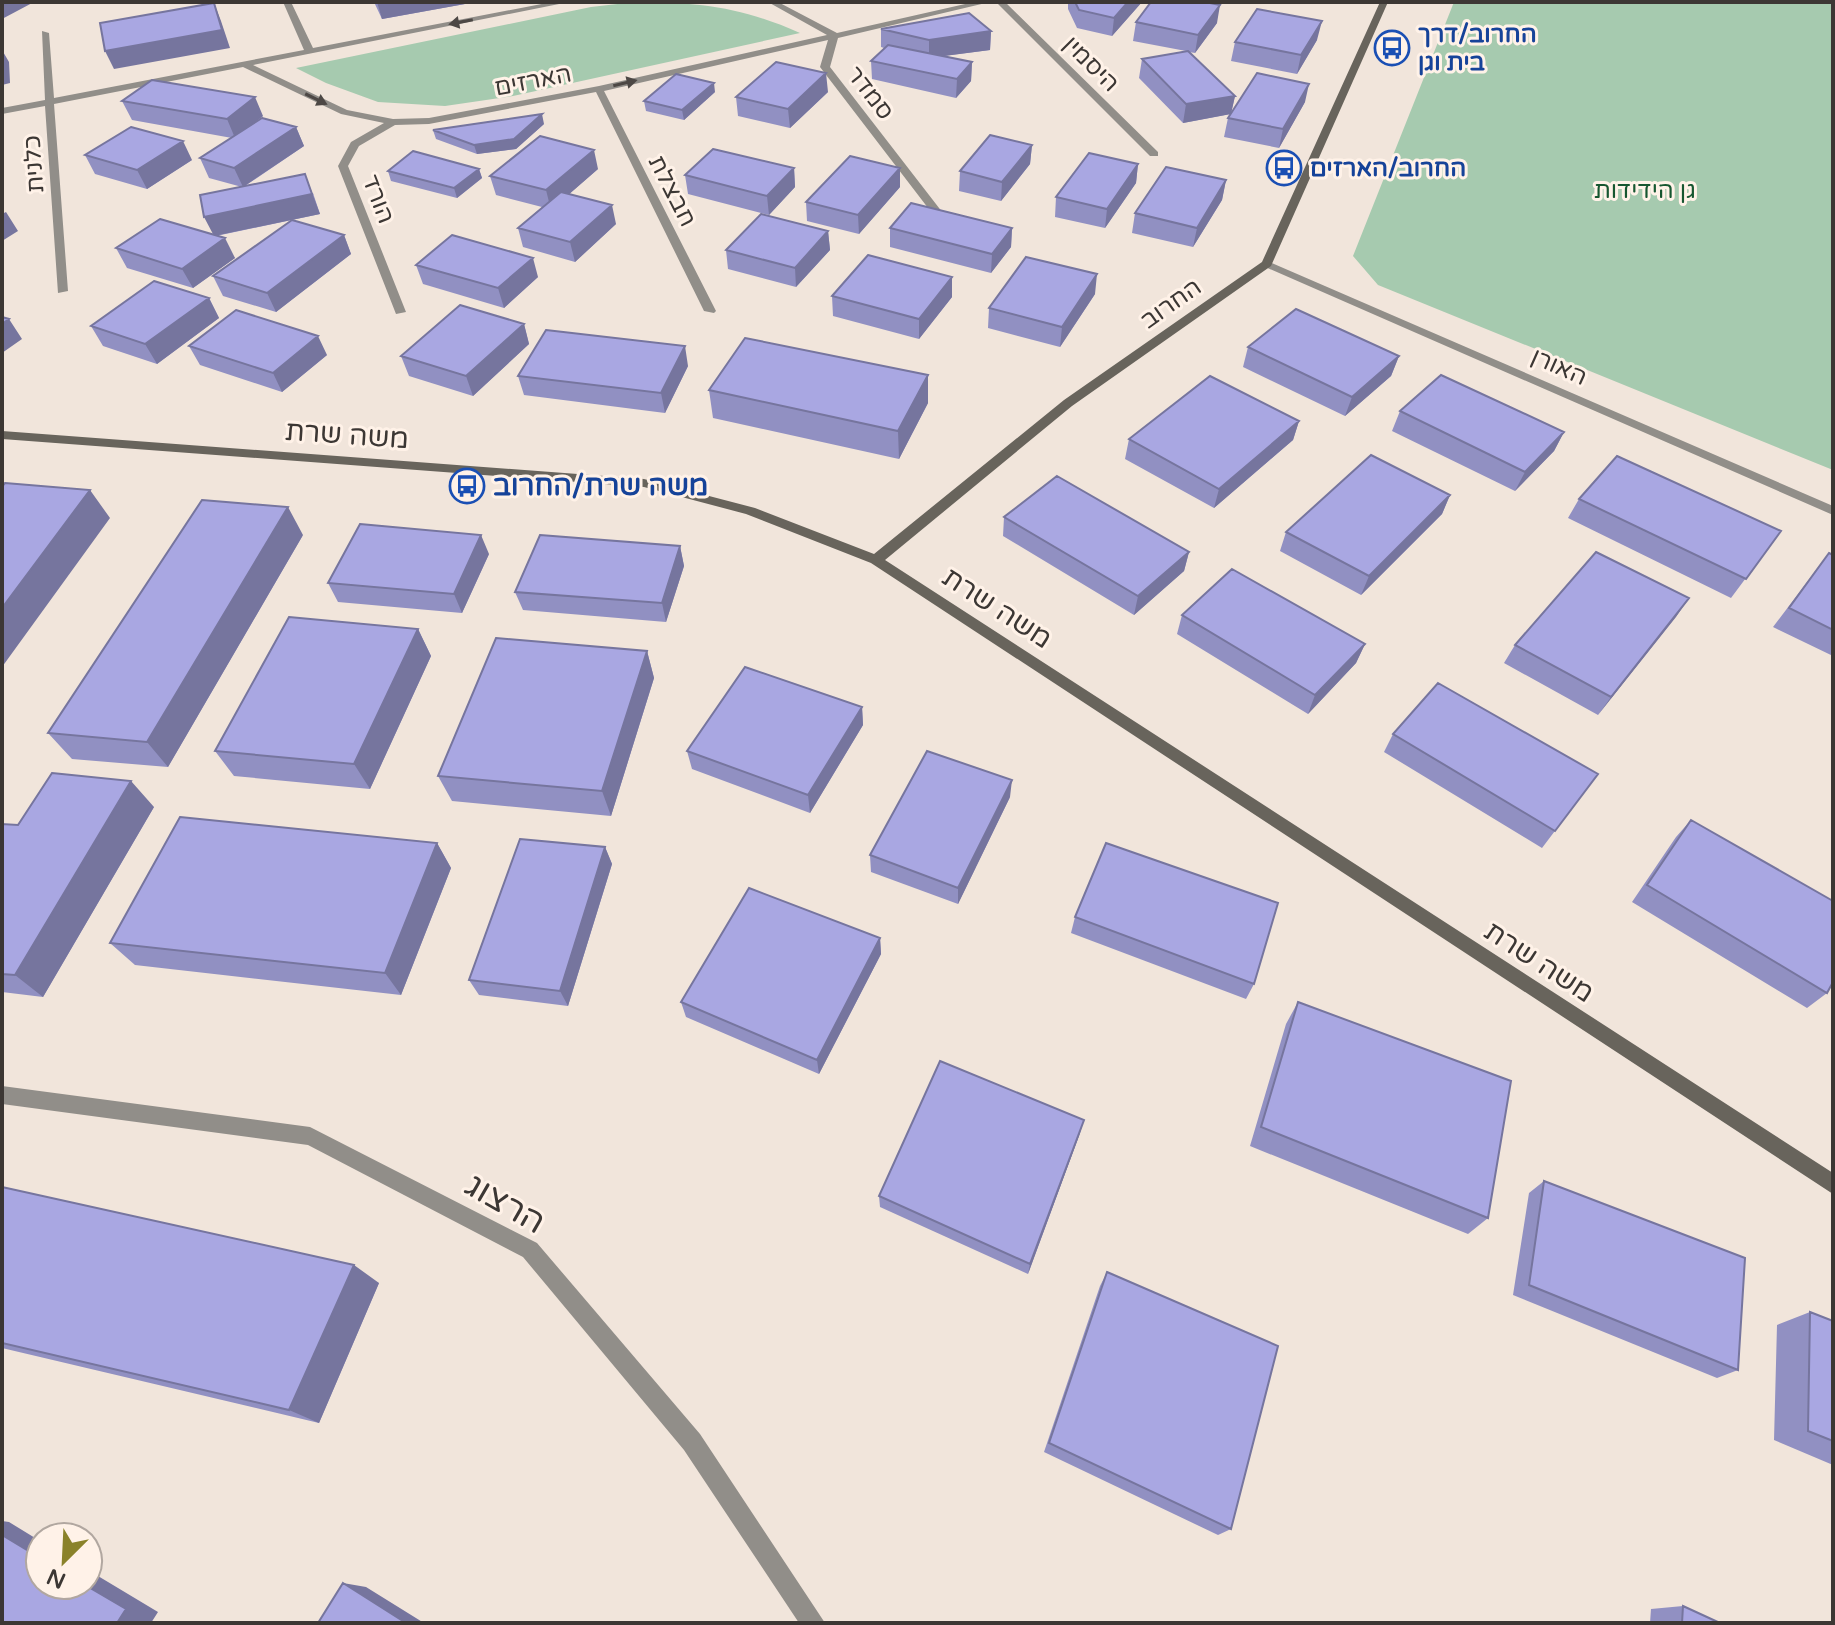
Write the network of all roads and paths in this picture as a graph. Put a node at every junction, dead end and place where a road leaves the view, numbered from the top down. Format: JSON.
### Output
{"nodes":[{"id":1,"x":287,"y":2,"type":"edge"},
{"id":2,"x":565,"y":2,"type":"edge"},
{"id":3,"x":772,"y":2,"type":"edge"},
{"id":4,"x":781,"y":2,"type":"edge"},
{"id":5,"x":986,"y":2,"type":"edge"},
{"id":6,"x":1000,"y":2,"type":"edge"},
{"id":7,"x":1384,"y":2,"type":"edge"},
{"id":8,"x":543,"y":4,"type":"edge"},
{"id":9,"x":45,"y":33,"type":"dead end"},
{"id":10,"x":834,"y":35,"type":"junction"},
{"id":11,"x":310,"y":52,"type":"junction"},
{"id":12,"x":246,"y":65,"type":"junction"},
{"id":13,"x":599,"y":89,"type":"junction"},
{"id":14,"x":50,"y":102,"type":"junction"},
{"id":15,"x":2,"y":111,"type":"edge"},
{"id":16,"x":393,"y":122,"type":"junction"},
{"id":17,"x":1154,"y":154,"type":"dead end"},
{"id":18,"x":942,"y":219,"type":"edge"},
{"id":19,"x":1267,"y":264,"type":"junction"},
{"id":20,"x":62,"y":291,"type":"dead end"},
{"id":21,"x":710,"y":311,"type":"dead end"},
{"id":22,"x":400,"y":312,"type":"dead end"},
{"id":23,"x":2,"y":435,"type":"edge"},
{"id":24,"x":1833,"y":511,"type":"edge"},
{"id":25,"x":876,"y":560,"type":"junction"},
{"id":26,"x":2,"y":1095,"type":"edge"},
{"id":27,"x":1833,"y":1184,"type":"edge"},
{"id":28,"x":813,"y":1623,"type":"edge"}],
"edges":[{"from":1,"to":11,"type":"street"},
{"from":2,"to":8,"type":"street"},
{"from":3,"to":10,"type":"street"},
{"from":4,"to":10,"type":"street","name":"סמדר"},
{"from":5,"to":10,"type":"street","name":"הארזים"},
{"from":6,"to":17,"type":"street","name":"היסמין"},
{"from":7,"to":19,"type":"street"},
{"from":8,"to":11,"type":"street","one_way":true},
{"from":9,"to":14,"type":"street","name":"כלנית"},
{"from":13,"to":10,"type":"street","name":"הארזים","one_way":true},
{"from":10,"to":18,"type":"street","name":"סמדר"},
{"from":11,"to":12,"type":"street"},
{"from":12,"to":14,"type":"street"},
{"from":12,"to":16,"type":"street","name":"הארזים","one_way":true},
{"from":13,"to":16,"type":"street","name":"הארזים"},
{"from":13,"to":21,"type":"street","name":"חבצלת"},
{"from":14,"to":15,"type":"street"},
{"from":14,"to":20,"type":"street","name":"כלנית"},
{"from":16,"to":22,"type":"street","name":"הורד"},
{"from":19,"to":24,"type":"street","name":"האורן"},
{"from":19,"to":25,"type":"street","name":"החרוב"},
{"from":23,"to":25,"type":"street","name":"משה שרת"},
{"from":25,"to":27,"type":"street","name":"משה שרת"},
{"from":26,"to":28,"type":"street","name":"הרצוג"}]}
